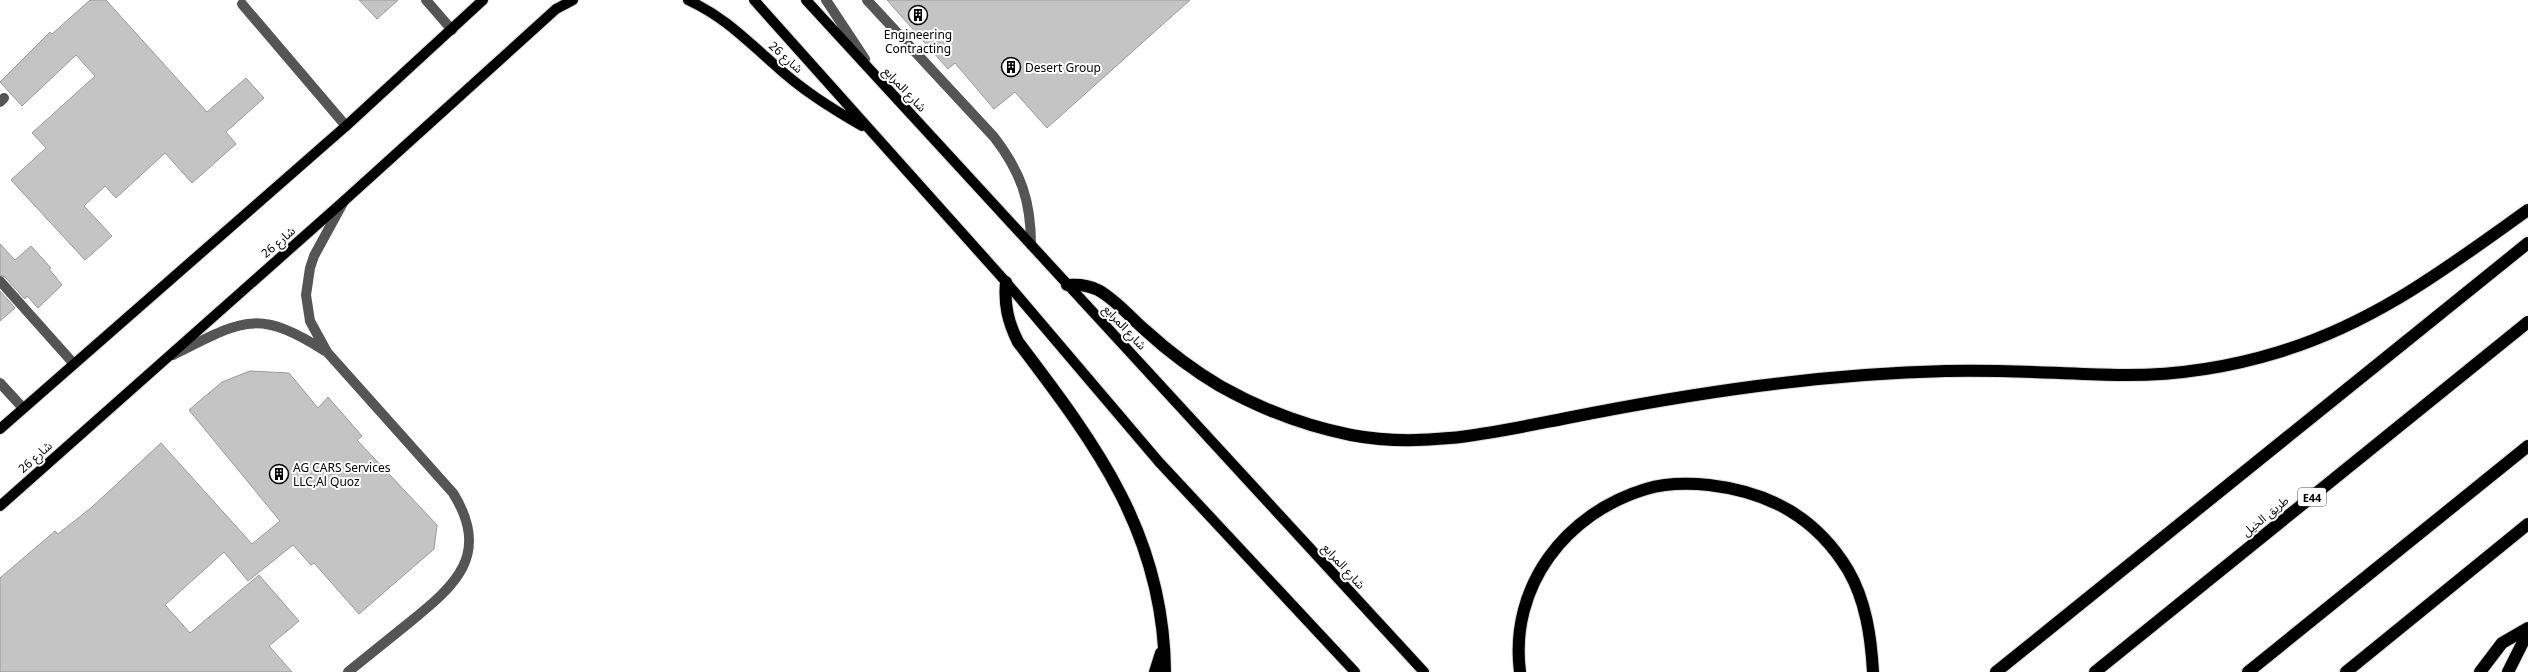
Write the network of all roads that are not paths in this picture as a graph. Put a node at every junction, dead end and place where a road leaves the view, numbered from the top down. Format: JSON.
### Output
{"nodes":[{"id":1,"x":426,"y":0,"type":"edge"},
{"id":2,"x":483,"y":0,"type":"edge"},
{"id":3,"x":563,"y":0,"type":"edge"},
{"id":4,"x":573,"y":0,"type":"edge"},
{"id":5,"x":688,"y":0,"type":"edge"},
{"id":6,"x":754,"y":0,"type":"edge"},
{"id":7,"x":806,"y":0,"type":"edge"},
{"id":8,"x":826,"y":0,"type":"edge"},
{"id":9,"x":867,"y":0,"type":"edge"},
{"id":10,"x":242,"y":4,"type":"dead end"},
{"id":11,"x":556,"y":9,"type":"junction"},
{"id":12,"x":452,"y":30,"type":"junction"},
{"id":13,"x":878,"y":80,"type":"junction"},
{"id":14,"x":346,"y":126,"type":"junction"},
{"id":15,"x":869,"y":129,"type":"junction"},
{"id":16,"x":345,"y":200,"type":"junction"},
{"id":17,"x":2528,"y":210,"type":"edge"},
{"id":18,"x":2528,"y":242,"type":"edge"},
{"id":19,"x":1031,"y":245,"type":"junction"},
{"id":20,"x":0,"y":281,"type":"edge"},
{"id":21,"x":1006,"y":282,"type":"junction"},
{"id":22,"x":1067,"y":285,"type":"junction"},
{"id":23,"x":2528,"y":322,"type":"edge"},
{"id":24,"x":327,"y":352,"type":"junction"},
{"id":25,"x":164,"y":359,"type":"junction"},
{"id":26,"x":74,"y":364,"type":"junction"},
{"id":27,"x":0,"y":383,"type":"edge"},
{"id":28,"x":23,"y":408,"type":"junction"},
{"id":29,"x":0,"y":429,"type":"edge"},
{"id":30,"x":2528,"y":446,"type":"edge"},
{"id":31,"x":0,"y":506,"type":"edge"},
{"id":32,"x":2528,"y":524,"type":"edge"},
{"id":33,"x":2528,"y":628,"type":"edge"},
{"id":34,"x":2528,"y":632,"type":"edge"},
{"id":35,"x":1163,"y":644,"type":"junction"},
{"id":36,"x":348,"y":672,"type":"edge"},
{"id":37,"x":1155,"y":672,"type":"edge"},
{"id":38,"x":1165,"y":672,"type":"edge"},
{"id":39,"x":1355,"y":672,"type":"edge"},
{"id":40,"x":1424,"y":672,"type":"edge"},
{"id":41,"x":1520,"y":672,"type":"edge"},
{"id":42,"x":1873,"y":672,"type":"edge"},
{"id":43,"x":1996,"y":672,"type":"edge"},
{"id":44,"x":2095,"y":672,"type":"edge"},
{"id":45,"x":2248,"y":672,"type":"edge"},
{"id":46,"x":2346,"y":672,"type":"edge"},
{"id":47,"x":2480,"y":672,"type":"edge"},
{"id":48,"x":2508,"y":672,"type":"edge"}],
"edges":[{"from":1,"to":12,"type":"street"},
{"from":2,"to":12,"type":"main road"},
{"from":3,"to":11,"type":"main road"},
{"from":4,"to":11,"type":"main road","name":"شارع 26"},
{"from":5,"to":15,"type":"main road","name":"شارع 26"},
{"from":6,"to":15,"type":"main road"},
{"from":7,"to":13,"type":"main road","name":"شارع المرابع"},
{"from":8,"to":13,"type":"street"},
{"from":9,"to":19,"type":"street"},
{"from":10,"to":14,"type":"street"},
{"from":11,"to":16,"type":"main road","name":"شارع 26"},
{"from":12,"to":14,"type":"main road"},
{"from":13,"to":19,"type":"main road","name":"شارع المرابع"},
{"from":14,"to":26,"type":"main road"},
{"from":15,"to":21,"type":"main road"},
{"from":16,"to":24,"type":"street"},
{"from":16,"to":25,"type":"main road","name":"شارع 26"},
{"from":17,"to":22,"type":"highway"},
{"from":18,"to":43,"type":"highway"},
{"from":19,"to":22,"type":"main road","name":"شارع المرابع"},
{"from":20,"to":26,"type":"street"},
{"from":21,"to":35,"type":"highway"},
{"from":21,"to":39,"type":"main road"},
{"from":22,"to":40,"type":"main road","name":"شارع المرابع"},
{"from":23,"to":44,"type":"highway","name":"طريق الخيل","number":"E44"},
{"from":24,"to":25,"type":"street"},
{"from":24,"to":36,"type":"street"},
{"from":25,"to":31,"type":"main road","name":"شارع 26"},
{"from":26,"to":28,"type":"main road"},
{"from":27,"to":28,"type":"street"},
{"from":28,"to":29,"type":"main road"},
{"from":30,"to":45,"type":"highway"},
{"from":32,"to":46,"type":"highway"},
{"from":33,"to":47,"type":"highway"},
{"from":34,"to":48,"type":"highway"},
{"from":35,"to":37,"type":"highway"},
{"from":35,"to":38,"type":"highway"},
{"from":41,"to":42,"type":"highway"}]}
